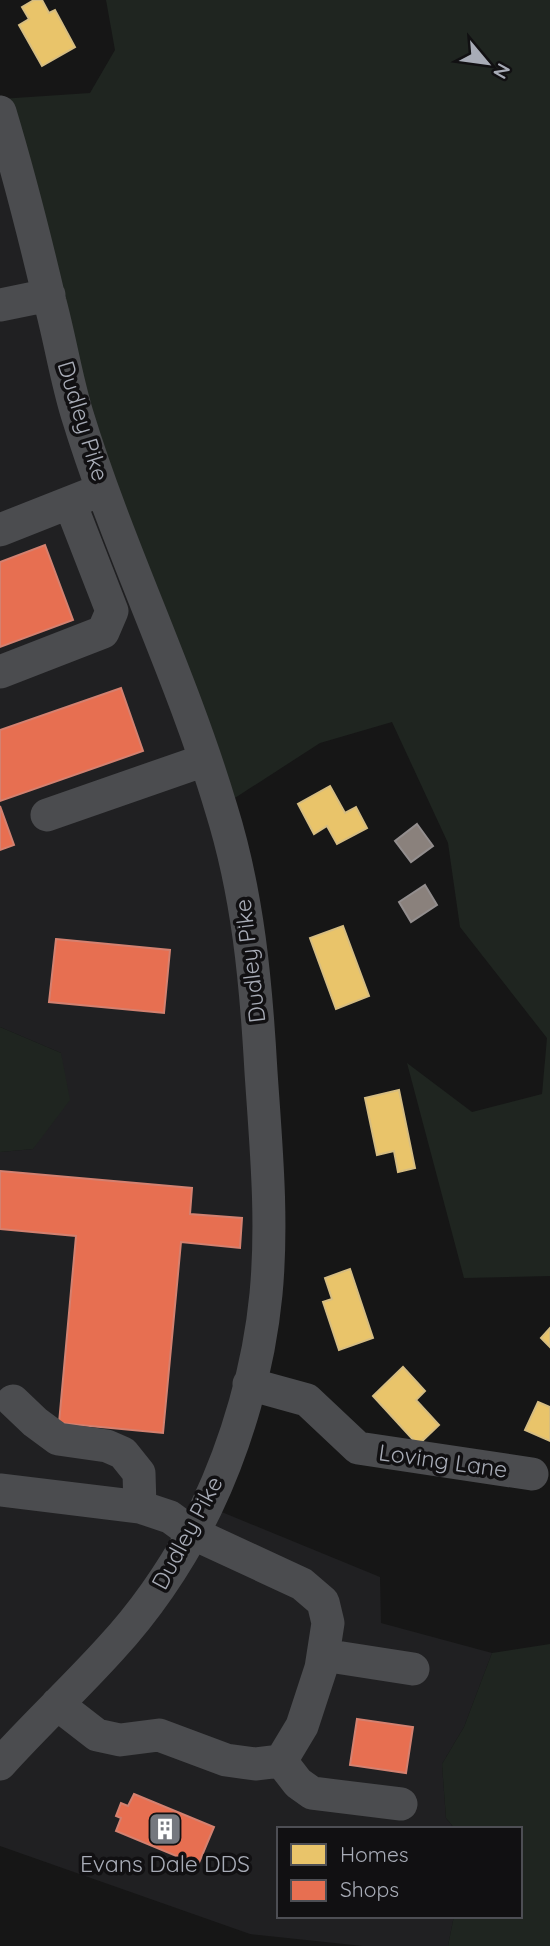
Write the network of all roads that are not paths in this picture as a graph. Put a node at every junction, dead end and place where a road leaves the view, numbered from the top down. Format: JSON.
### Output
{"nodes":[{"id":1,"x":0,"y":112,"type":"edge"},
{"id":2,"x":6,"y":150,"type":"edge"},
{"id":3,"x":49,"y":295,"type":"junction"},
{"id":4,"x":0,"y":305,"type":"edge"},
{"id":5,"x":103,"y":489,"type":"junction"},
{"id":6,"x":70,"y":503,"type":"junction"},
{"id":7,"x":0,"y":530,"type":"edge"},
{"id":8,"x":0,"y":672,"type":"edge"},
{"id":9,"x":205,"y":760,"type":"junction"},
{"id":10,"x":47,"y":815,"type":"dead end"},
{"id":11,"x":249,"y":1384,"type":"junction"},
{"id":12,"x":12,"y":1401,"type":"dead end"},
{"id":13,"x":532,"y":1474,"type":"dead end"},
{"id":14,"x":0,"y":1490,"type":"edge"},
{"id":15,"x":140,"y":1507,"type":"junction"},
{"id":16,"x":192,"y":1533,"type":"junction"},
{"id":17,"x":323,"y":1655,"type":"junction"},
{"id":18,"x":413,"y":1669,"type":"dead end"},
{"id":19,"x":57,"y":1704,"type":"junction"},
{"id":20,"x":281,"y":1761,"type":"junction"},
{"id":21,"x":0,"y":1764,"type":"edge"},
{"id":22,"x":401,"y":1804,"type":"dead end"}],
"edges":[{"from":1,"to":2,"type":"street","name":"Dudley Pike"},
{"from":2,"to":3,"type":"street","name":"Dudley Pike"},
{"from":3,"to":4,"type":"street"},
{"from":3,"to":5,"type":"street","name":"Dudley Pike"},
{"from":5,"to":6,"type":"street"},
{"from":5,"to":9,"type":"street","name":"Dudley Pike"},
{"from":6,"to":7,"type":"street"},
{"from":6,"to":8,"type":"street"},
{"from":9,"to":10,"type":"street"},
{"from":9,"to":11,"type":"street","name":"Dudley Pike"},
{"from":11,"to":13,"type":"street","name":"Loving Lane"},
{"from":11,"to":16,"type":"street","name":"Dudley Pike"},
{"from":12,"to":15,"type":"street"},
{"from":14,"to":15,"type":"street"},
{"from":15,"to":16,"type":"street"},
{"from":16,"to":17,"type":"street"},
{"from":16,"to":19,"type":"street","name":"Dudley Pike"},
{"from":17,"to":18,"type":"street"},
{"from":17,"to":20,"type":"street"},
{"from":19,"to":20,"type":"street"},
{"from":19,"to":21,"type":"street","name":"Dudley Pike"},
{"from":20,"to":22,"type":"street"}]}
